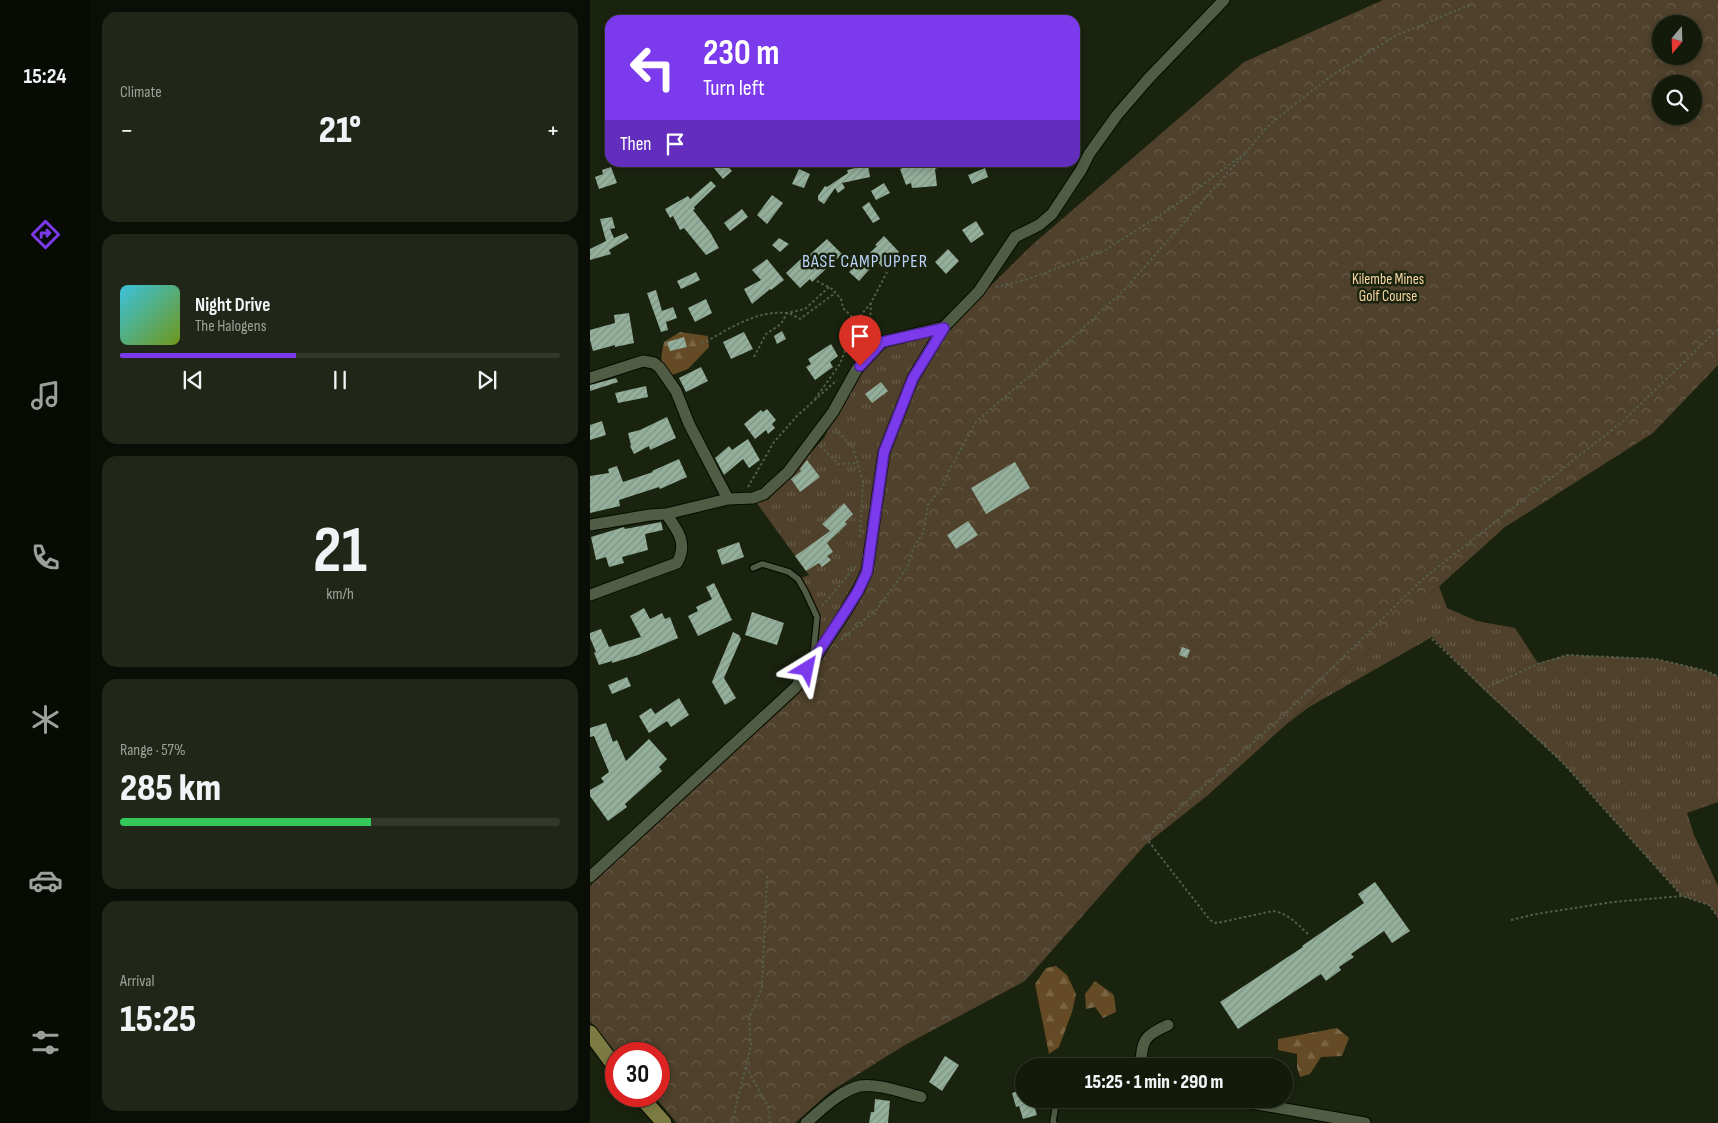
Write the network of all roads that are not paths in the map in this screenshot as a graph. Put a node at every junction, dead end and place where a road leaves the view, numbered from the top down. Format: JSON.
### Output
{"nodes":[{"id":1,"x":1224,"y":0,"type":"edge"},
{"id":2,"x":944,"y":328,"type":"junction"},
{"id":3,"x":590,"y":378,"type":"edge"},
{"id":4,"x":728,"y":499,"type":"junction"},
{"id":5,"x":666,"y":514,"type":"junction"},
{"id":6,"x":590,"y":525,"type":"edge"},
{"id":7,"x":753,"y":568,"type":"dead end"},
{"id":8,"x":590,"y":595,"type":"edge"},
{"id":9,"x":813,"y":661,"type":"junction"},
{"id":10,"x":590,"y":877,"type":"edge"},
{"id":11,"x":1168,"y":1026,"type":"dead end"},
{"id":12,"x":590,"y":1033,"type":"edge"},
{"id":13,"x":605,"y":1053,"type":"edge"},
{"id":14,"x":1142,"y":1058,"type":"edge"},
{"id":15,"x":921,"y":1097,"type":"dead end"},
{"id":16,"x":650,"y":1107,"type":"edge"},
{"id":17,"x":1055,"y":1108,"type":"edge"},
{"id":18,"x":1280,"y":1108,"type":"edge"},
{"id":19,"x":664,"y":1123,"type":"edge"},
{"id":20,"x":806,"y":1123,"type":"edge"},
{"id":21,"x":1054,"y":1123,"type":"edge"},
{"id":22,"x":1365,"y":1123,"type":"edge"}],
"edges":[{"from":1,"to":2,"type":"street"},
{"from":2,"to":4,"type":"street"},
{"from":2,"to":9,"type":"street"},
{"from":3,"to":4,"type":"street"},
{"from":4,"to":5,"type":"street"},
{"from":5,"to":6,"type":"street"},
{"from":5,"to":8,"type":"street"},
{"from":7,"to":9,"type":"lane"},
{"from":9,"to":10,"type":"street"},
{"from":11,"to":14,"type":"street"},
{"from":12,"to":13,"type":"main road"},
{"from":15,"to":20,"type":"street"},
{"from":16,"to":19,"type":"main road"},
{"from":17,"to":21,"type":"lane"},
{"from":18,"to":22,"type":"street"}]}
